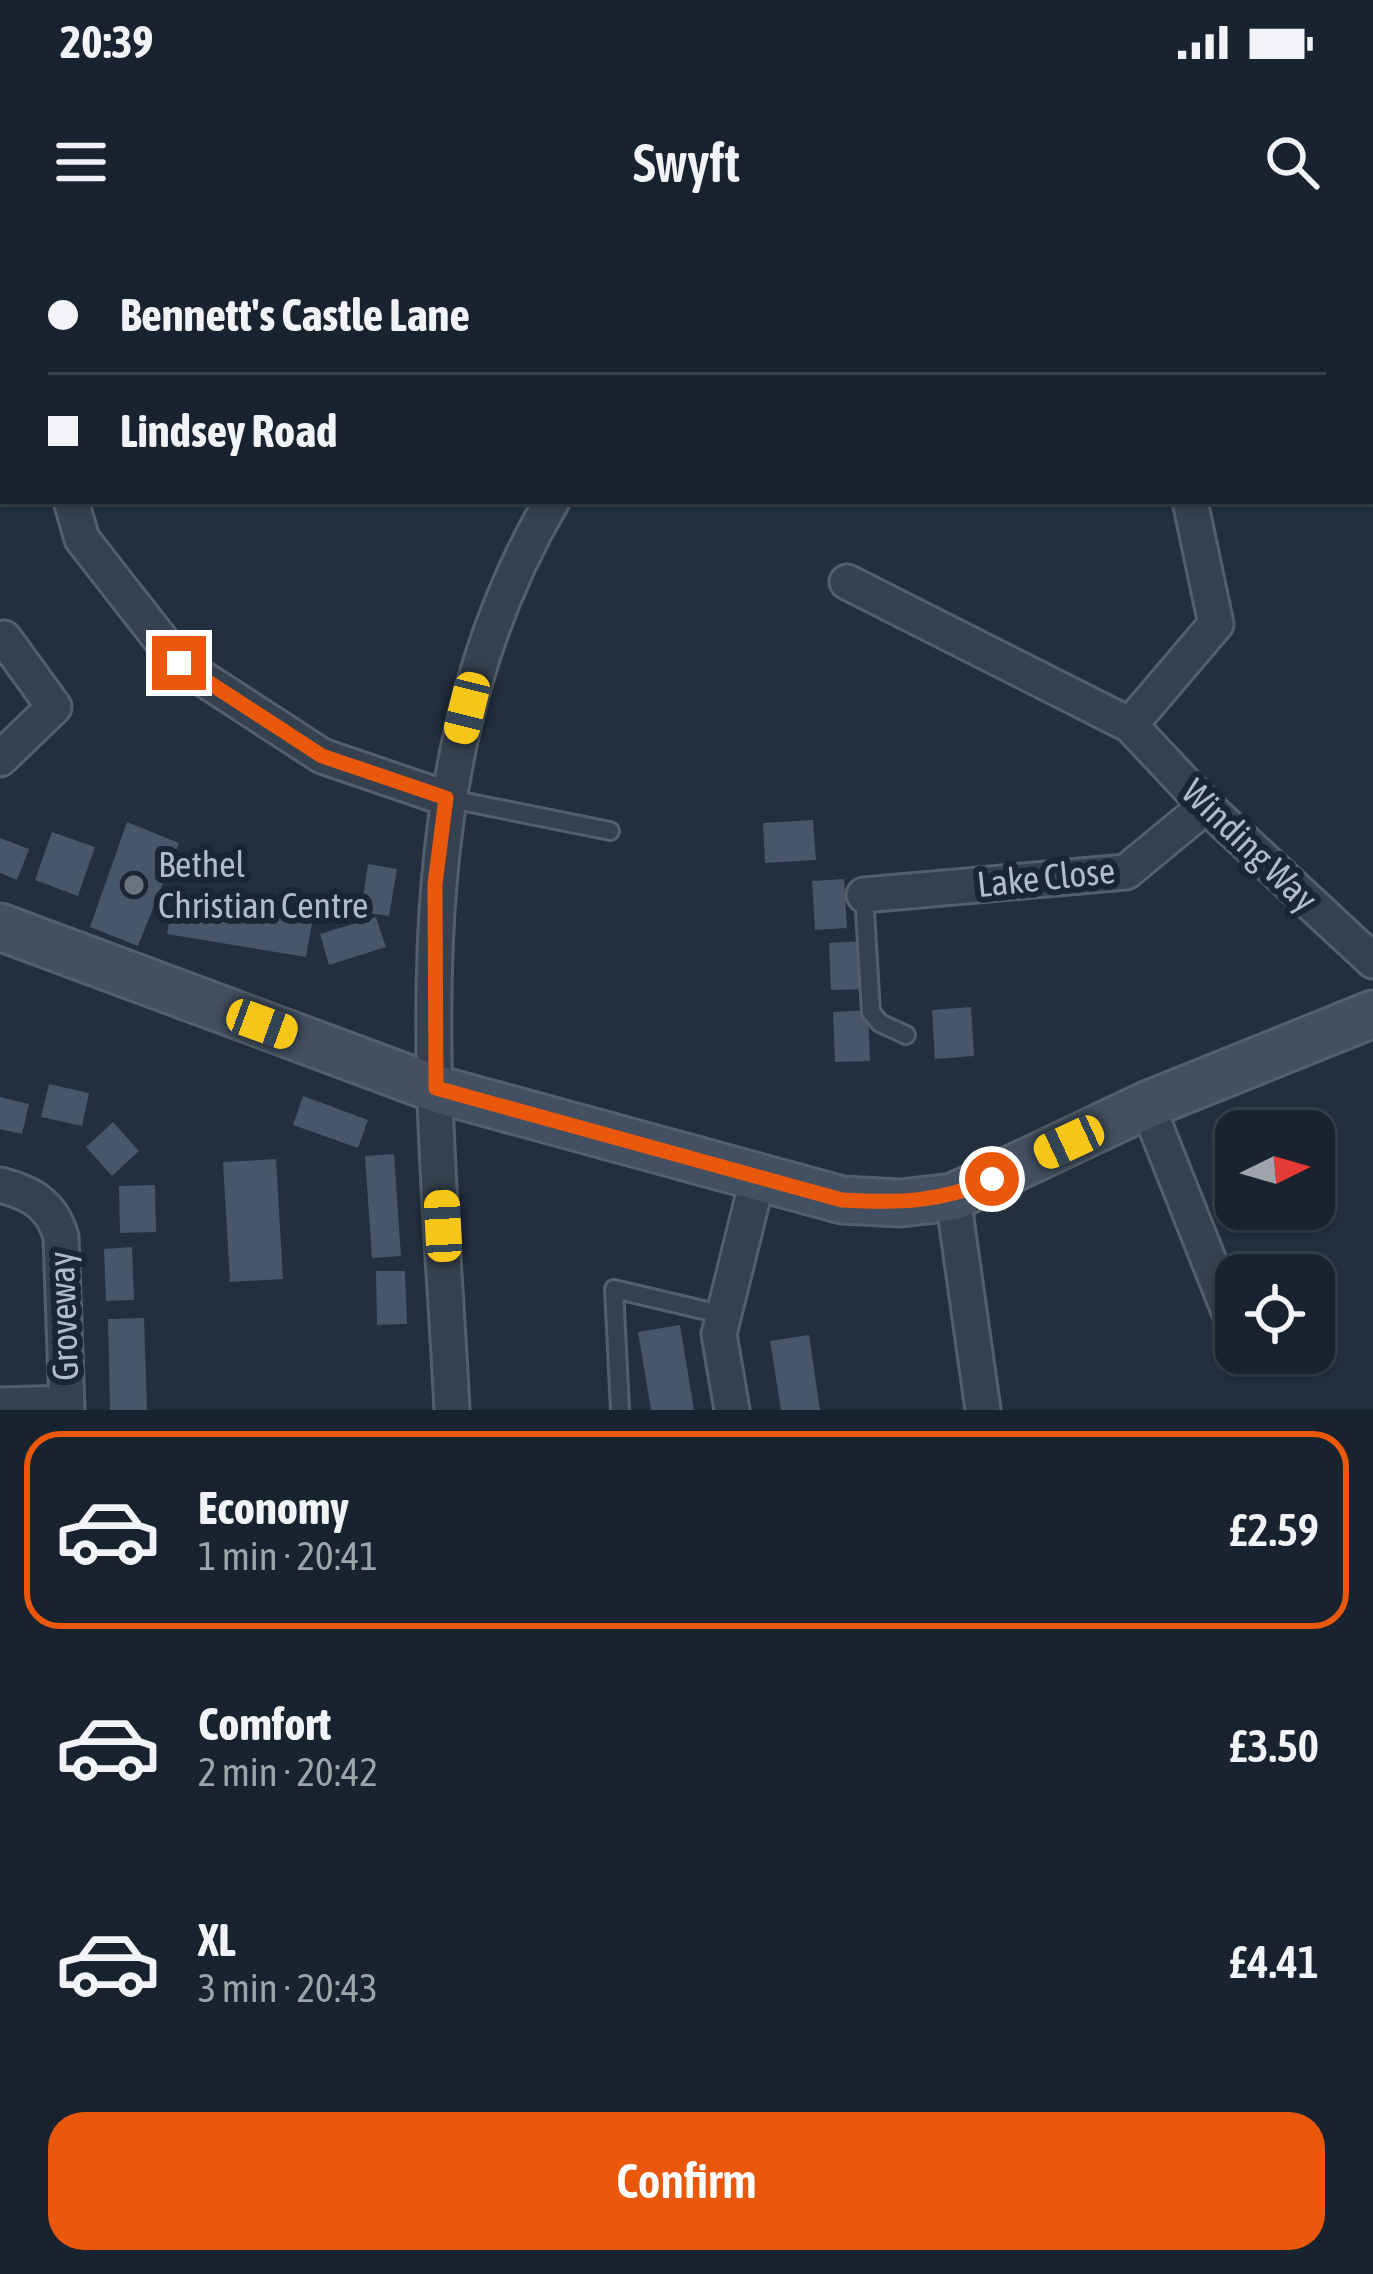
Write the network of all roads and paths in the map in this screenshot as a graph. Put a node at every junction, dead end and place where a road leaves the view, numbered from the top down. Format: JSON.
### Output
{"nodes":[{"id":1,"x":72,"y":504,"type":"edge"},
{"id":2,"x":551,"y":504,"type":"edge"},
{"id":3,"x":1191,"y":504,"type":"edge"},
{"id":4,"x":847,"y":582,"type":"dead end"},
{"id":5,"x":4,"y":638,"type":"dead end"},
{"id":6,"x":1130,"y":725,"type":"junction"},
{"id":7,"x":0,"y":759,"type":"edge"},
{"id":8,"x":446,"y":798,"type":"junction"},
{"id":9,"x":1206,"y":806,"type":"junction"},
{"id":10,"x":610,"y":831,"type":"dead end"},
{"id":11,"x":864,"y":895,"type":"joint"},
{"id":12,"x":0,"y":927,"type":"edge"},
{"id":13,"x":1373,"y":961,"type":"edge"},
{"id":14,"x":1373,"y":1014,"type":"edge"},
{"id":15,"x":906,"y":1035,"type":"dead end"},
{"id":16,"x":436,"y":1088,"type":"junction"},
{"id":17,"x":1147,"y":1105,"type":"junction"},
{"id":18,"x":757,"y":1181,"type":"junction"},
{"id":19,"x":0,"y":1185,"type":"edge"},
{"id":20,"x":953,"y":1197,"type":"junction"},
{"id":21,"x":1215,"y":1276,"type":"edge"},
{"id":22,"x":724,"y":1315,"type":"junction"},
{"id":23,"x":0,"y":1405,"type":"edge"},
{"id":24,"x":67,"y":1406,"type":"edge"},
{"id":25,"x":452,"y":1410,"type":"edge"},
{"id":26,"x":620,"y":1410,"type":"edge"},
{"id":27,"x":732,"y":1410,"type":"edge"},
{"id":28,"x":983,"y":1410,"type":"edge"}],
"edges":[{"from":1,"to":8,"type":"street"},
{"from":2,"to":8,"type":"street"},
{"from":3,"to":6,"type":"street"},
{"from":4,"to":6,"type":"street","name":"Winding Way"},
{"from":5,"to":7,"type":"street"},
{"from":6,"to":9,"type":"street","name":"Winding Way"},
{"from":8,"to":10,"type":"lane"},
{"from":8,"to":16,"type":"street"},
{"from":9,"to":11,"type":"street","name":"Lake Close"},
{"from":9,"to":13,"type":"street","name":"Winding Way"},
{"from":11,"to":15,"type":"lane"},
{"from":12,"to":16,"type":"main road"},
{"from":14,"to":17,"type":"main road"},
{"from":16,"to":18,"type":"main road"},
{"from":16,"to":25,"type":"street"},
{"from":17,"to":20,"type":"main road"},
{"from":17,"to":21,"type":"street"},
{"from":18,"to":20,"type":"main road"},
{"from":18,"to":22,"type":"street"},
{"from":19,"to":24,"type":"street","name":"Groveway"},
{"from":20,"to":28,"type":"street"},
{"from":22,"to":26,"type":"lane"},
{"from":22,"to":27,"type":"street"},
{"from":23,"to":24,"type":"street"}]}
